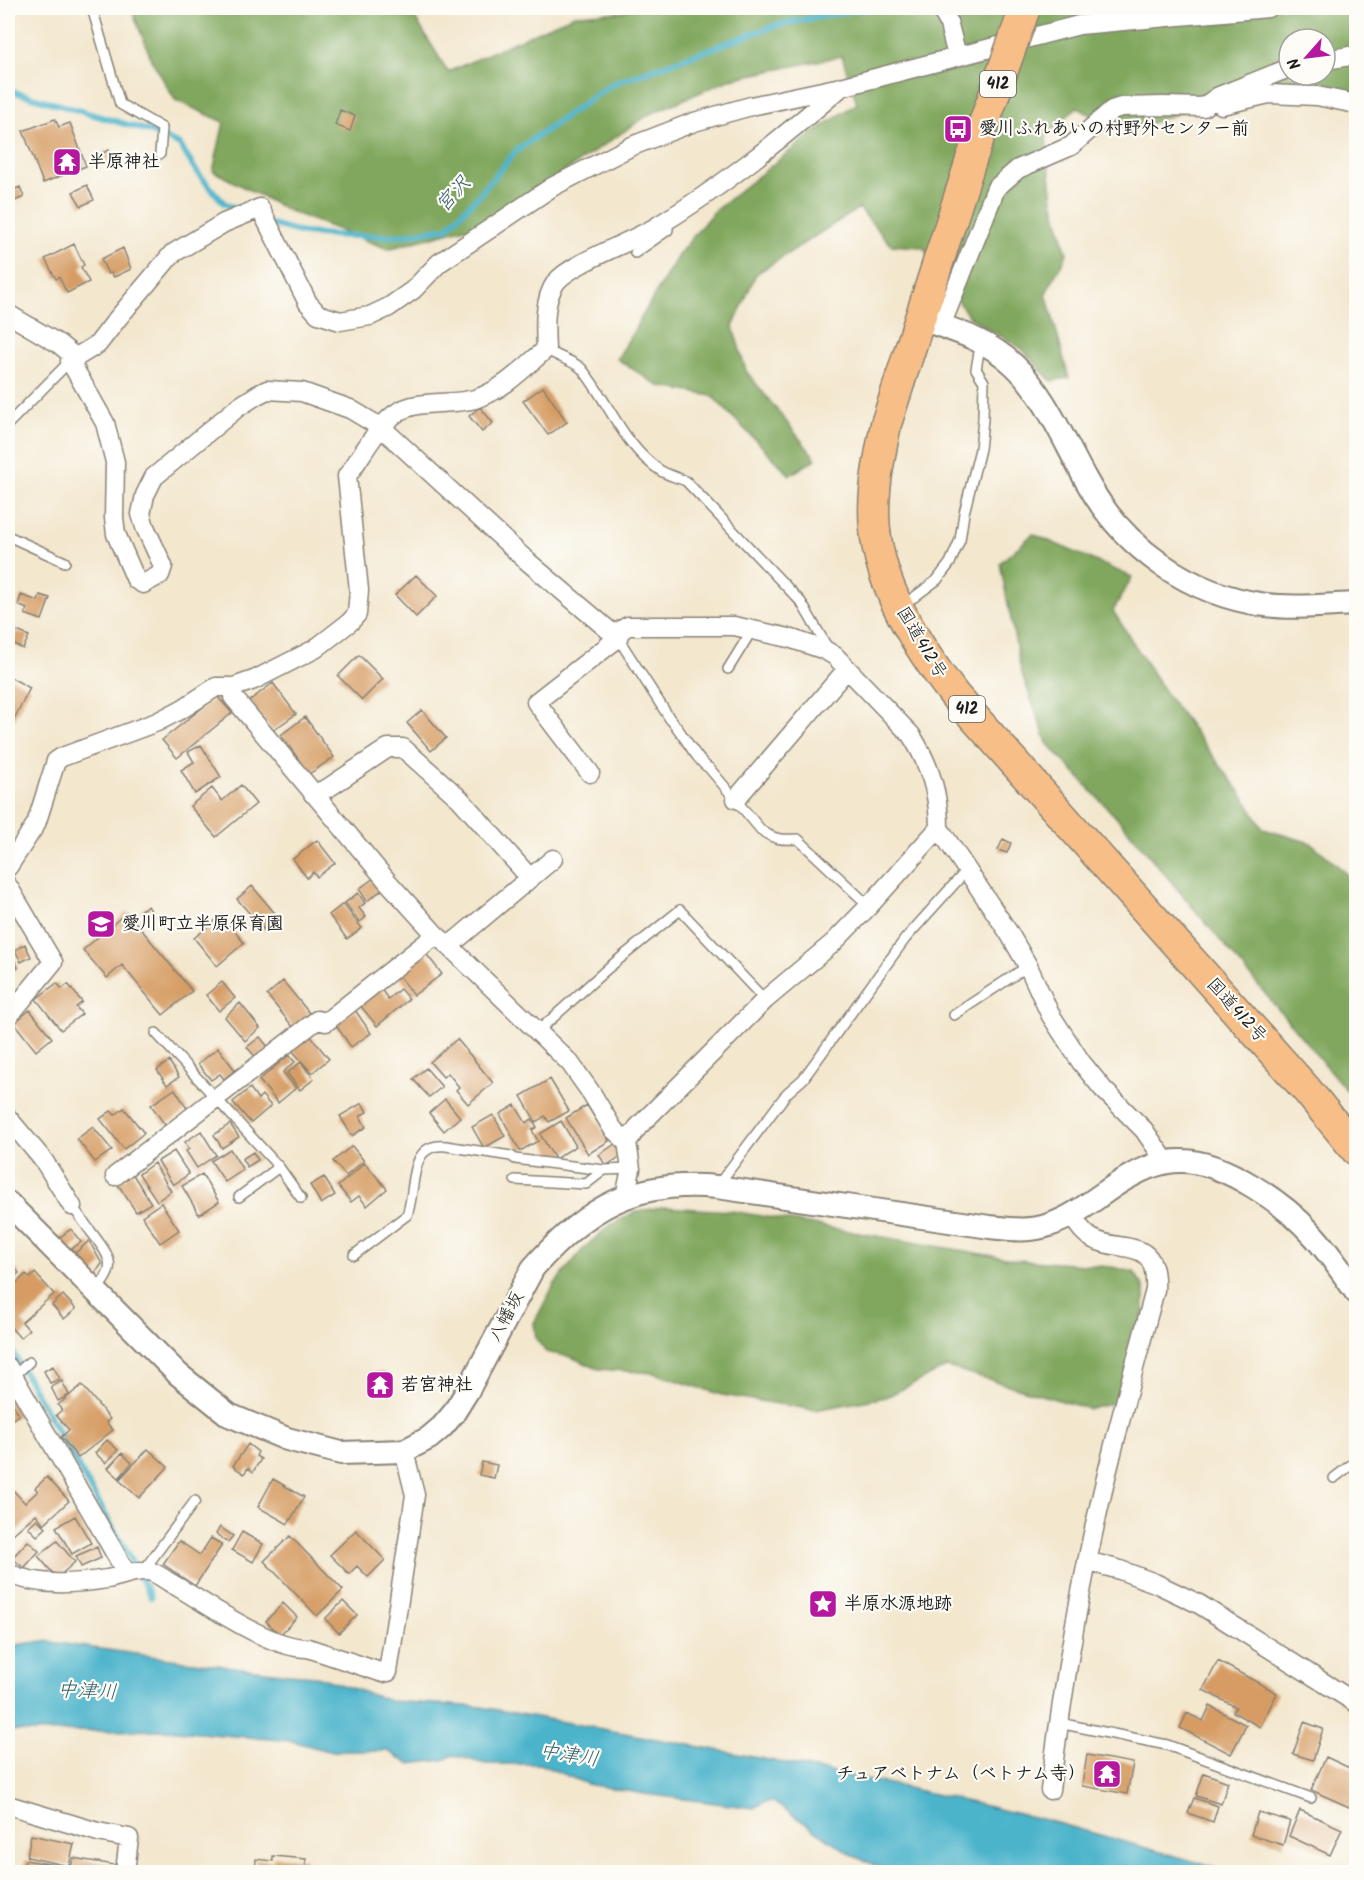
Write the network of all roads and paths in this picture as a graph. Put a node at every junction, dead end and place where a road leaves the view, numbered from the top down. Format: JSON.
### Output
{"nodes":[{"id":1,"x":92,"y":8,"type":"edge"},
{"id":2,"x":940,"y":8,"type":"edge"},
{"id":3,"x":1025,"y":8,"type":"edge"},
{"id":4,"x":1268,"y":8,"type":"edge"},
{"id":5,"x":1356,"y":55,"type":"edge"},
{"id":6,"x":957,"y":56,"type":"junction"},
{"id":7,"x":1337,"y":58,"type":"edge"},
{"id":8,"x":1277,"y":73,"type":"edge"},
{"id":9,"x":840,"y":87,"type":"junction"},
{"id":10,"x":1356,"y":104,"type":"edge"},
{"id":11,"x":1203,"y":107,"type":"junction"},
{"id":12,"x":160,"y":154,"type":"dead end"},
{"id":13,"x":668,"y":220,"type":"junction"},
{"id":14,"x":635,"y":253,"type":"dead end"},
{"id":15,"x":8,"y":314,"type":"edge"},
{"id":16,"x":931,"y":322,"type":"junction"},
{"id":17,"x":981,"y":341,"type":"junction"},
{"id":18,"x":546,"y":349,"type":"junction"},
{"id":19,"x":72,"y":359,"type":"junction"},
{"id":20,"x":8,"y":424,"type":"edge"},
{"id":21,"x":382,"y":428,"type":"junction"},
{"id":22,"x":8,"y":536,"type":"edge"},
{"id":23,"x":65,"y":562,"type":"dead end"},
{"id":24,"x":1356,"y":604,"type":"edge"},
{"id":25,"x":898,"y":605,"type":"junction"},
{"id":26,"x":752,"y":630,"type":"junction"},
{"id":27,"x":618,"y":638,"type":"junction"},
{"id":28,"x":825,"y":650,"type":"junction"},
{"id":29,"x":728,"y":669,"type":"dead end"},
{"id":30,"x":847,"y":669,"type":"junction"},
{"id":31,"x":234,"y":687,"type":"junction"},
{"id":32,"x":590,"y":773,"type":"dead end"},
{"id":33,"x":313,"y":794,"type":"junction"},
{"id":34,"x":735,"y":799,"type":"junction"},
{"id":35,"x":939,"y":828,"type":"junction"},
{"id":36,"x":553,"y":860,"type":"dead end"},
{"id":37,"x":8,"y":867,"type":"edge"},
{"id":38,"x":966,"y":871,"type":"junction"},
{"id":39,"x":530,"y":878,"type":"junction"},
{"id":40,"x":8,"y":886,"type":"edge"},
{"id":41,"x":869,"y":906,"type":"junction"},
{"id":42,"x":443,"y":940,"type":"junction"},
{"id":43,"x":1028,"y":966,"type":"junction"},
{"id":44,"x":765,"y":1000,"type":"junction"},
{"id":45,"x":954,"y":1015,"type":"dead end"},
{"id":46,"x":8,"y":1017,"type":"edge"},
{"id":47,"x":156,"y":1032,"type":"dead end"},
{"id":48,"x":537,"y":1032,"type":"junction"},
{"id":49,"x":217,"y":1098,"type":"junction"},
{"id":50,"x":8,"y":1118,"type":"edge"},
{"id":51,"x":627,"y":1142,"type":"junction"},
{"id":52,"x":1356,"y":1150,"type":"edge"},
{"id":53,"x":1166,"y":1162,"type":"junction"},
{"id":54,"x":279,"y":1167,"type":"junction"},
{"id":55,"x":631,"y":1169,"type":"junction"},
{"id":56,"x":604,"y":1170,"type":"junction"},
{"id":57,"x":115,"y":1176,"type":"dead end"},
{"id":58,"x":515,"y":1180,"type":"dead end"},
{"id":59,"x":717,"y":1187,"type":"junction"},
{"id":60,"x":239,"y":1197,"type":"dead end"},
{"id":61,"x":625,"y":1197,"type":"junction"},
{"id":62,"x":301,"y":1198,"type":"dead end"},
{"id":63,"x":8,"y":1203,"type":"edge"},
{"id":64,"x":72,"y":1206,"type":"joint"},
{"id":65,"x":1071,"y":1215,"type":"junction"},
{"id":66,"x":354,"y":1256,"type":"dead end"},
{"id":67,"x":95,"y":1291,"type":"junction"},
{"id":68,"x":1356,"y":1292,"type":"edge"},
{"id":69,"x":29,"y":1362,"type":"dead end"},
{"id":70,"x":10,"y":1372,"type":"edge"},
{"id":71,"x":405,"y":1451,"type":"junction"},
{"id":72,"x":1356,"y":1461,"type":"edge"},
{"id":73,"x":1334,"y":1478,"type":"dead end"},
{"id":74,"x":195,"y":1501,"type":"dead end"},
{"id":75,"x":1087,"y":1561,"type":"junction"},
{"id":76,"x":150,"y":1571,"type":"junction"},
{"id":77,"x":8,"y":1573,"type":"edge"},
{"id":78,"x":127,"y":1574,"type":"junction"},
{"id":79,"x":1356,"y":1703,"type":"edge"},
{"id":80,"x":1059,"y":1723,"type":"junction"},
{"id":81,"x":1050,"y":1790,"type":"dead end"},
{"id":82,"x":1311,"y":1798,"type":"dead end"},
{"id":83,"x":8,"y":1806,"type":"edge"},
{"id":84,"x":125,"y":1872,"type":"edge"}],
"edges":[{"from":1,"to":12,"type":"lane"},
{"from":2,"to":6,"type":"street"},
{"from":3,"to":16,"type":"highway","name":"国道412号","number":"412","bridge":true},
{"from":4,"to":6,"type":"street"},
{"from":5,"to":7,"type":"street"},
{"from":6,"to":9,"type":"street"},
{"from":8,"to":11,"type":"street"},
{"from":9,"to":13,"type":"street"},
{"from":9,"to":19,"type":"street"},
{"from":10,"to":11,"type":"street"},
{"from":11,"to":16,"type":"street"},
{"from":13,"to":14,"type":"lane"},
{"from":13,"to":18,"type":"street"},
{"from":15,"to":19,"type":"street"},
{"from":16,"to":17,"type":"street"},
{"from":16,"to":25,"type":"highway","name":"国道412号","number":"412"},
{"from":17,"to":24,"type":"street"},
{"from":17,"to":25,"type":"lane"},
{"from":18,"to":21,"type":"street"},
{"from":18,"to":28,"type":"lane"},
{"from":19,"to":20,"type":"lane"},
{"from":19,"to":21,"type":"street"},
{"from":21,"to":27,"type":"street"},
{"from":21,"to":31,"type":"street"},
{"from":22,"to":23,"type":"lane"},
{"from":25,"to":52,"type":"highway","name":"国道412号","number":"412"},
{"from":26,"to":27,"type":"street"},
{"from":26,"to":28,"type":"street"},
{"from":26,"to":29,"type":"lane"},
{"from":27,"to":32,"type":"street"},
{"from":27,"to":34,"type":"lane"},
{"from":28,"to":30,"type":"street"},
{"from":30,"to":34,"type":"street"},
{"from":30,"to":35,"type":"street"},
{"from":31,"to":33,"type":"street"},
{"from":31,"to":37,"type":"street"},
{"from":33,"to":39,"type":"street"},
{"from":33,"to":42,"type":"street"},
{"from":34,"to":41,"type":"lane"},
{"from":35,"to":38,"type":"street"},
{"from":35,"to":41,"type":"street"},
{"from":36,"to":39,"type":"street"},
{"from":38,"to":43,"type":"street"},
{"from":38,"to":59,"type":"lane"},
{"from":39,"to":42,"type":"street"},
{"from":40,"to":46,"type":"street"},
{"from":41,"to":44,"type":"street"},
{"from":42,"to":48,"type":"street"},
{"from":42,"to":49,"type":"street"},
{"from":43,"to":45,"type":"lane"},
{"from":43,"to":53,"type":"street"},
{"from":44,"to":48,"type":"lane"},
{"from":44,"to":51,"type":"street"},
{"from":47,"to":49,"type":"lane"},
{"from":48,"to":51,"type":"street"},
{"from":49,"to":54,"type":"lane"},
{"from":49,"to":57,"type":"street"},
{"from":50,"to":64,"type":"street"},
{"from":51,"to":55,"type":"street"},
{"from":53,"to":65,"type":"street","name":"八幡坂"},
{"from":53,"to":68,"type":"street"},
{"from":54,"to":60,"type":"lane"},
{"from":54,"to":62,"type":"lane"},
{"from":55,"to":56,"type":"lane"},
{"from":55,"to":61,"type":"street"},
{"from":56,"to":58,"type":"lane"},
{"from":56,"to":66,"type":"lane"},
{"from":59,"to":61,"type":"street","name":"八幡坂"},
{"from":59,"to":65,"type":"street","name":"八幡坂"},
{"from":61,"to":71,"type":"street","name":"八幡坂"},
{"from":63,"to":67,"type":"street"},
{"from":64,"to":67,"type":"lane"},
{"from":65,"to":75,"type":"street"},
{"from":67,"to":71,"type":"street"},
{"from":69,"to":70,"type":"lane"},
{"from":70,"to":78,"type":"street"},
{"from":71,"to":76,"type":"street"},
{"from":72,"to":73,"type":"lane"},
{"from":74,"to":76,"type":"lane"},
{"from":75,"to":79,"type":"street"},
{"from":75,"to":80,"type":"street"},
{"from":76,"to":78,"type":"street"},
{"from":77,"to":78,"type":"street"},
{"from":80,"to":81,"type":"street"},
{"from":80,"to":82,"type":"lane"},
{"from":83,"to":84,"type":"street"}]}
